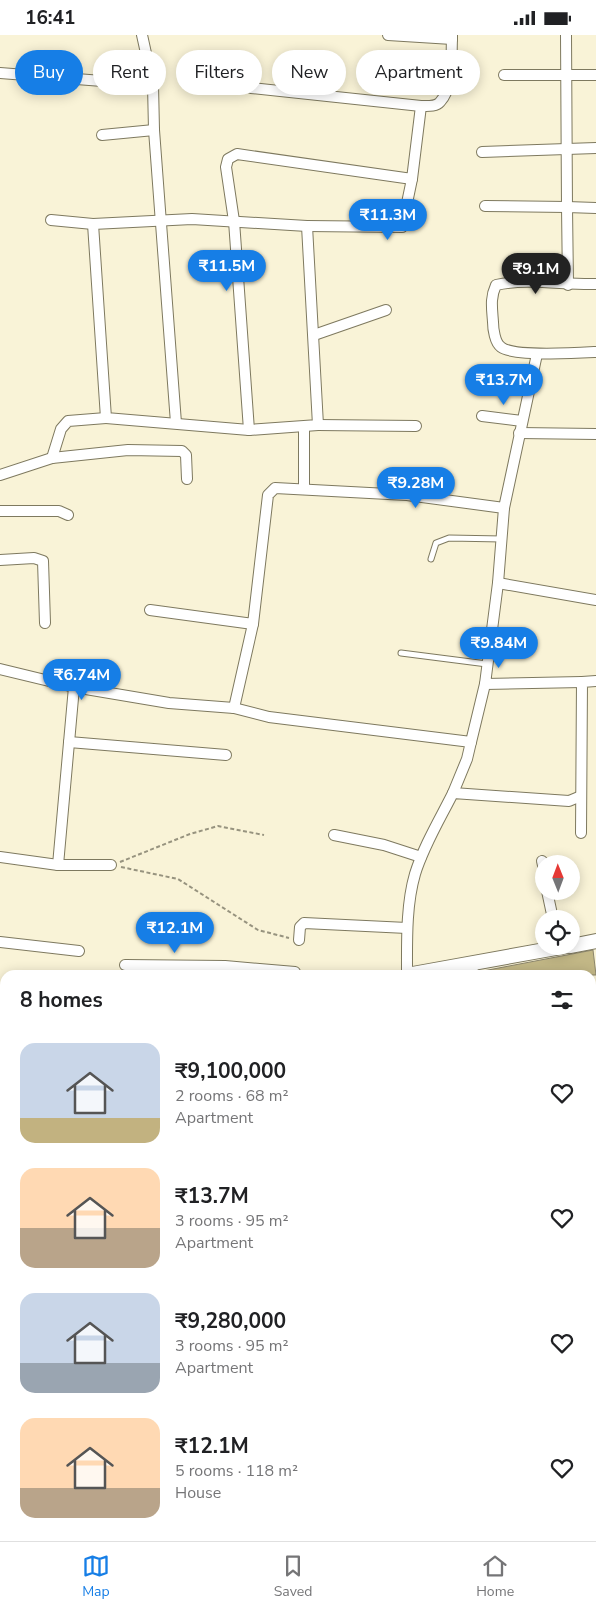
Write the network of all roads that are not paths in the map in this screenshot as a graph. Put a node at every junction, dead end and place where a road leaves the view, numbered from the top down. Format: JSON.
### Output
{"nodes":[{"id":1,"x":142,"y":35,"type":"edge"},
{"id":2,"x":388,"y":35,"type":"edge"},
{"id":3,"x":566,"y":35,"type":"edge"},
{"id":4,"x":452,"y":37,"type":"edge"},
{"id":5,"x":145,"y":50,"type":"edge"},
{"id":6,"x":0,"y":73,"type":"edge"},
{"id":7,"x":565,"y":74,"type":"junction"},
{"id":8,"x":504,"y":75,"type":"dead end"},
{"id":9,"x":596,"y":75,"type":"edge"},
{"id":10,"x":93,"y":80,"type":"edge"},
{"id":11,"x":262,"y":89,"type":"edge"},
{"id":12,"x":153,"y":95,"type":"edge"},
{"id":13,"x":421,"y":107,"type":"junction"},
{"id":14,"x":154,"y":130,"type":"junction"},
{"id":15,"x":102,"y":135,"type":"dead end"},
{"id":16,"x":596,"y":148,"type":"edge"},
{"id":17,"x":567,"y":149,"type":"junction"},
{"id":18,"x":482,"y":152,"type":"dead end"},
{"id":19,"x":412,"y":179,"type":"junction"},
{"id":20,"x":485,"y":206,"type":"dead end"},
{"id":21,"x":568,"y":207,"type":"junction"},
{"id":22,"x":596,"y":208,"type":"edge"},
{"id":23,"x":51,"y":220,"type":"dead end"},
{"id":24,"x":161,"y":220,"type":"junction"},
{"id":25,"x":234,"y":221,"type":"junction"},
{"id":26,"x":93,"y":224,"type":"junction"},
{"id":27,"x":307,"y":226,"type":"junction"},
{"id":28,"x":596,"y":283,"type":"edge"},
{"id":29,"x":568,"y":285,"type":"junction"},
{"id":30,"x":386,"y":310,"type":"dead end"},
{"id":31,"x":314,"y":335,"type":"junction"},
{"id":32,"x":596,"y":352,"type":"edge"},
{"id":33,"x":537,"y":353,"type":"junction"},
{"id":34,"x":482,"y":416,"type":"dead end"},
{"id":35,"x":106,"y":417,"type":"junction"},
{"id":36,"x":522,"y":421,"type":"junction"},
{"id":37,"x":176,"y":423,"type":"junction"},
{"id":38,"x":318,"y":425,"type":"junction"},
{"id":39,"x":416,"y":426,"type":"dead end"},
{"id":40,"x":304,"y":427,"type":"junction"},
{"id":41,"x":249,"y":430,"type":"junction"},
{"id":42,"x":519,"y":433,"type":"junction"},
{"id":43,"x":596,"y":434,"type":"edge"},
{"id":44,"x":52,"y":458,"type":"junction"},
{"id":45,"x":0,"y":475,"type":"edge"},
{"id":46,"x":187,"y":479,"type":"dead end"},
{"id":47,"x":304,"y":489,"type":"junction"},
{"id":48,"x":504,"y":508,"type":"junction"},
{"id":49,"x":0,"y":511,"type":"edge"},
{"id":50,"x":68,"y":515,"type":"dead end"},
{"id":51,"x":502,"y":539,"type":"junction"},
{"id":52,"x":431,"y":559,"type":"dead end"},
{"id":53,"x":0,"y":560,"type":"edge"},
{"id":54,"x":498,"y":583,"type":"junction"},
{"id":55,"x":596,"y":600,"type":"edge"},
{"id":56,"x":150,"y":610,"type":"dead end"},
{"id":57,"x":46,"y":623,"type":"dead end"},
{"id":58,"x":253,"y":624,"type":"junction"},
{"id":59,"x":401,"y":653,"type":"dead end"},
{"id":60,"x":487,"y":664,"type":"junction"},
{"id":61,"x":0,"y":669,"type":"edge"},
{"id":62,"x":596,"y":681,"type":"edge"},
{"id":63,"x":582,"y":682,"type":"junction"},
{"id":64,"x":485,"y":684,"type":"junction"},
{"id":65,"x":74,"y":687,"type":"junction"},
{"id":66,"x":234,"y":708,"type":"junction"},
{"id":67,"x":69,"y":742,"type":"junction"},
{"id":68,"x":471,"y":742,"type":"junction"},
{"id":69,"x":226,"y":755,"type":"dead end"},
{"id":70,"x":453,"y":793,"type":"junction"},
{"id":71,"x":581,"y":796,"type":"junction"},
{"id":72,"x":581,"y":833,"type":"dead end"},
{"id":73,"x":334,"y":835,"type":"dead end"},
{"id":74,"x":0,"y":857,"type":"edge"},
{"id":75,"x":421,"y":857,"type":"junction"},
{"id":76,"x":58,"y":865,"type":"junction"},
{"id":77,"x":111,"y":865,"type":"road end"},
{"id":78,"x":408,"y":928,"type":"junction"},
{"id":79,"x":298,"y":940,"type":"road end"},
{"id":80,"x":596,"y":941,"type":"edge"},
{"id":81,"x":0,"y":942,"type":"edge"},
{"id":82,"x":580,"y":944,"type":"edge"},
{"id":83,"x":79,"y":951,"type":"dead end"},
{"id":84,"x":535,"y":954,"type":"edge"},
{"id":85,"x":125,"y":965,"type":"dead end"},
{"id":86,"x":473,"y":969,"type":"edge"},
{"id":87,"x":208,"y":970,"type":"edge"},
{"id":88,"x":407,"y":970,"type":"edge"},
{"id":89,"x":460,"y":970,"type":"edge"}],
"edges":[{"from":1,"to":5,"type":"street"},
{"from":2,"to":4,"type":"street"},
{"from":3,"to":7,"type":"street"},
{"from":4,"to":13,"type":"street"},
{"from":6,"to":10,"type":"street"},
{"from":7,"to":8,"type":"street"},
{"from":7,"to":9,"type":"street"},
{"from":7,"to":17,"type":"street"},
{"from":11,"to":13,"type":"street"},
{"from":12,"to":14,"type":"street"},
{"from":13,"to":19,"type":"street"},
{"from":14,"to":15,"type":"street"},
{"from":14,"to":24,"type":"street"},
{"from":16,"to":17,"type":"street"},
{"from":17,"to":18,"type":"street"},
{"from":17,"to":21,"type":"street"},
{"from":19,"to":25,"type":"street"},
{"from":19,"to":27,"type":"street"},
{"from":20,"to":21,"type":"street"},
{"from":21,"to":22,"type":"street"},
{"from":21,"to":29,"type":"street"},
{"from":23,"to":26,"type":"street"},
{"from":24,"to":25,"type":"street"},
{"from":24,"to":26,"type":"street"},
{"from":24,"to":37,"type":"street"},
{"from":25,"to":27,"type":"street"},
{"from":25,"to":41,"type":"street"},
{"from":26,"to":35,"type":"street"},
{"from":27,"to":31,"type":"street"},
{"from":28,"to":29,"type":"street"},
{"from":29,"to":33,"type":"street"},
{"from":30,"to":31,"type":"street"},
{"from":31,"to":38,"type":"street"},
{"from":32,"to":33,"type":"street"},
{"from":33,"to":36,"type":"street"},
{"from":34,"to":36,"type":"street"},
{"from":35,"to":37,"type":"street"},
{"from":35,"to":44,"type":"street"},
{"from":36,"to":42,"type":"street"},
{"from":37,"to":41,"type":"street"},
{"from":38,"to":39,"type":"street"},
{"from":38,"to":40,"type":"street"},
{"from":40,"to":41,"type":"street"},
{"from":40,"to":47,"type":"street"},
{"from":42,"to":43,"type":"street"},
{"from":42,"to":48,"type":"street"},
{"from":44,"to":45,"type":"street"},
{"from":44,"to":46,"type":"street"},
{"from":47,"to":48,"type":"street"},
{"from":47,"to":58,"type":"street"},
{"from":48,"to":51,"type":"street"},
{"from":49,"to":50,"type":"street"},
{"from":51,"to":52,"type":"lane"},
{"from":51,"to":54,"type":"street"},
{"from":53,"to":57,"type":"street"},
{"from":54,"to":55,"type":"street"},
{"from":54,"to":60,"type":"street"},
{"from":56,"to":58,"type":"street"},
{"from":58,"to":66,"type":"street"},
{"from":59,"to":60,"type":"lane"},
{"from":60,"to":64,"type":"street"},
{"from":61,"to":65,"type":"street"},
{"from":62,"to":63,"type":"street"},
{"from":63,"to":64,"type":"street"},
{"from":63,"to":71,"type":"street"},
{"from":64,"to":68,"type":"street"},
{"from":65,"to":66,"type":"street"},
{"from":65,"to":67,"type":"street"},
{"from":66,"to":68,"type":"street"},
{"from":67,"to":69,"type":"street"},
{"from":67,"to":76,"type":"street"},
{"from":68,"to":70,"type":"street"},
{"from":70,"to":71,"type":"street"},
{"from":70,"to":75,"type":"street"},
{"from":71,"to":72,"type":"street"},
{"from":73,"to":75,"type":"street"},
{"from":74,"to":76,"type":"street"},
{"from":75,"to":78,"type":"street"},
{"from":76,"to":77,"type":"street"},
{"from":78,"to":79,"type":"street"},
{"from":78,"to":88,"type":"street"},
{"from":80,"to":82,"type":"street"},
{"from":81,"to":83,"type":"street"},
{"from":84,"to":86,"type":"street"},
{"from":85,"to":87,"type":"street"},
{"from":86,"to":89,"type":"street"}]}
